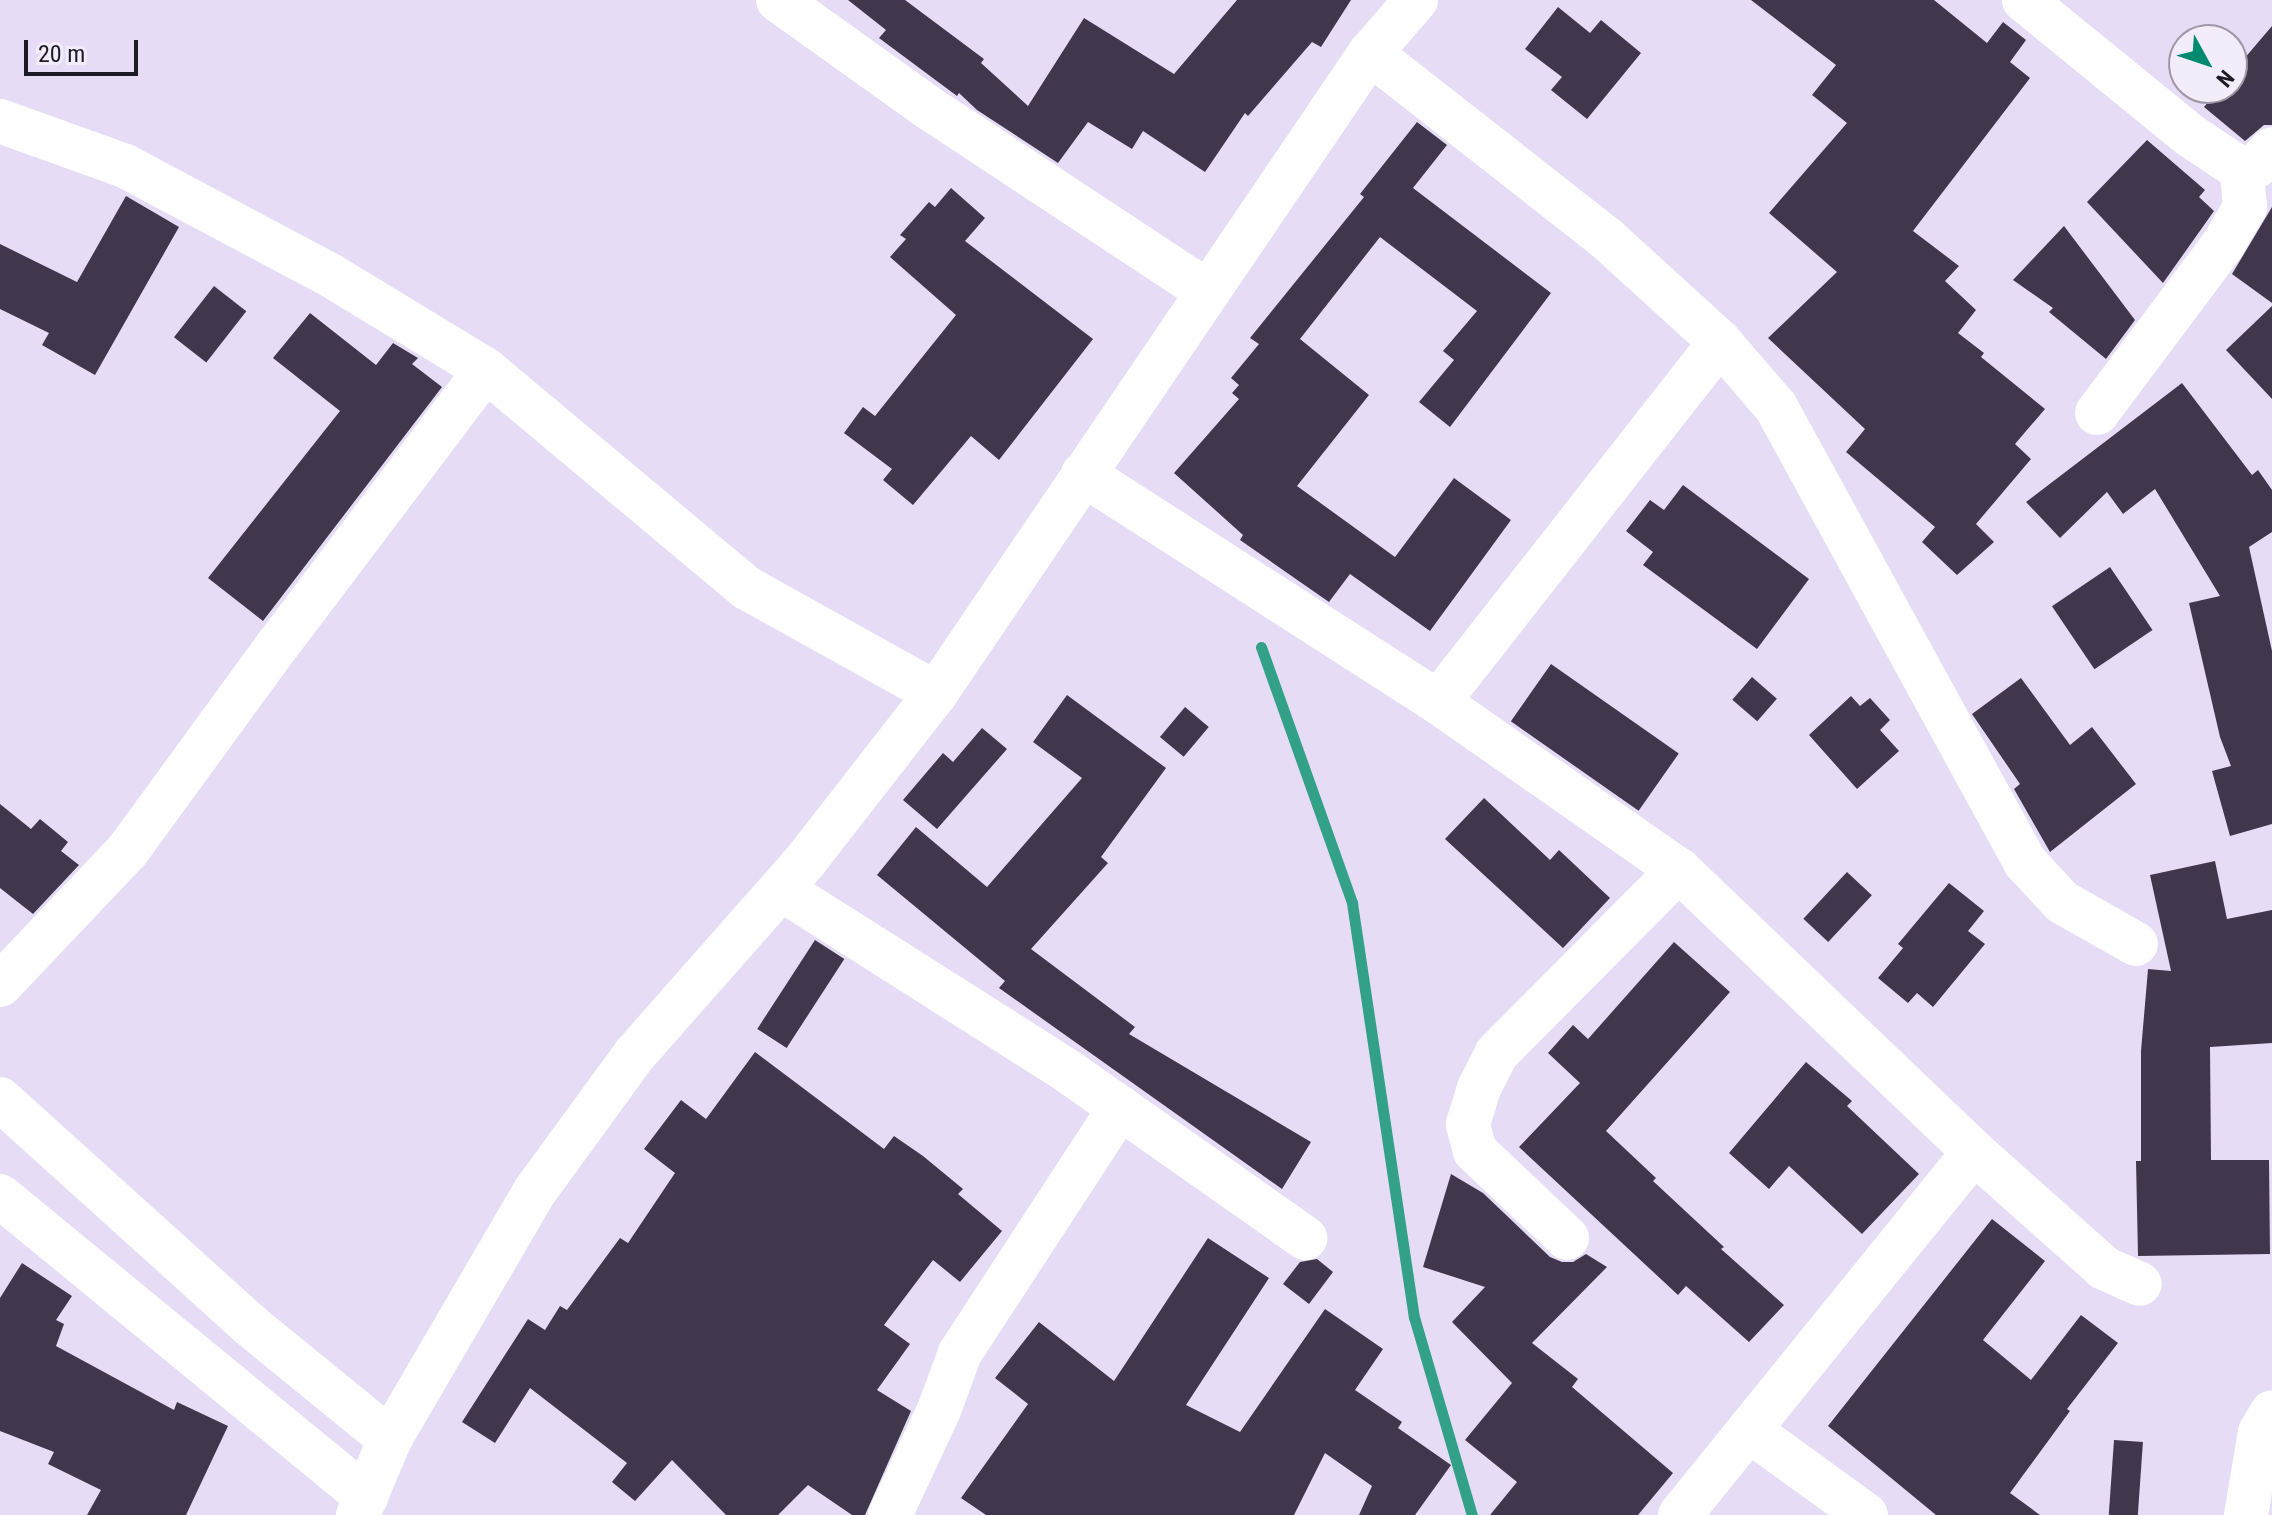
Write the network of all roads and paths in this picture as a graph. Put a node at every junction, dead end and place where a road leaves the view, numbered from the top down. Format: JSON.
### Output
{"nodes":[{"id":1,"x":778,"y":0,"type":"edge"},
{"id":2,"x":1416,"y":0,"type":"edge"},
{"id":3,"x":2024,"y":0,"type":"edge"},
{"id":4,"x":1370,"y":53,"type":"junction"},
{"id":5,"x":0,"y":121,"type":"edge"},
{"id":6,"x":2257,"y":160,"type":"edge"},
{"id":7,"x":1207,"y":291,"type":"junction"},
{"id":8,"x":1720,"y":342,"type":"junction"},
{"id":9,"x":486,"y":370,"type":"junction"},
{"id":10,"x":2097,"y":413,"type":"dead end"},
{"id":11,"x":1083,"y":474,"type":"junction"},
{"id":12,"x":936,"y":693,"type":"junction"},
{"id":13,"x":1438,"y":702,"type":"junction"},
{"id":14,"x":1679,"y":870,"type":"junction"},
{"id":15,"x":781,"y":889,"type":"junction"},
{"id":16,"x":2136,"y":944,"type":"dead end"},
{"id":17,"x":0,"y":985,"type":"edge"},
{"id":18,"x":0,"y":1099,"type":"edge"},
{"id":19,"x":1120,"y":1108,"type":"junction"},
{"id":20,"x":1974,"y":1152,"type":"junction"},
{"id":21,"x":0,"y":1196,"type":"edge"},
{"id":22,"x":1305,"y":1238,"type":"dead end"},
{"id":23,"x":1567,"y":1238,"type":"dead end"},
{"id":24,"x":2140,"y":1284,"type":"dead end"},
{"id":25,"x":2272,"y":1412,"type":"edge"},
{"id":26,"x":1750,"y":1431,"type":"junction"},
{"id":27,"x":390,"y":1439,"type":"junction"},
{"id":28,"x":362,"y":1506,"type":"edge"},
{"id":29,"x":890,"y":1515,"type":"edge"},
{"id":30,"x":1680,"y":1515,"type":"edge"},
{"id":31,"x":1866,"y":1515,"type":"edge"},
{"id":32,"x":2246,"y":1515,"type":"edge"}],
"edges":[{"from":1,"to":7,"type":"street"},
{"from":2,"to":4,"type":"street"},
{"from":3,"to":6,"type":"street"},
{"from":4,"to":7,"type":"street"},
{"from":4,"to":8,"type":"street"},
{"from":5,"to":9,"type":"street"},
{"from":6,"to":10,"type":"street"},
{"from":7,"to":11,"type":"street"},
{"from":8,"to":13,"type":"street"},
{"from":8,"to":16,"type":"street"},
{"from":9,"to":12,"type":"street"},
{"from":9,"to":17,"type":"street"},
{"from":11,"to":12,"type":"street"},
{"from":11,"to":13,"type":"street"},
{"from":12,"to":15,"type":"street"},
{"from":13,"to":14,"type":"street"},
{"from":14,"to":20,"type":"street"},
{"from":14,"to":23,"type":"street"},
{"from":15,"to":19,"type":"street"},
{"from":15,"to":27,"type":"street"},
{"from":18,"to":27,"type":"street"},
{"from":19,"to":22,"type":"street"},
{"from":19,"to":29,"type":"street"},
{"from":20,"to":24,"type":"street"},
{"from":20,"to":26,"type":"street"},
{"from":21,"to":28,"type":"street"},
{"from":25,"to":32,"type":"street"},
{"from":26,"to":30,"type":"street"},
{"from":26,"to":31,"type":"street"},
{"from":27,"to":28,"type":"street"}]}
